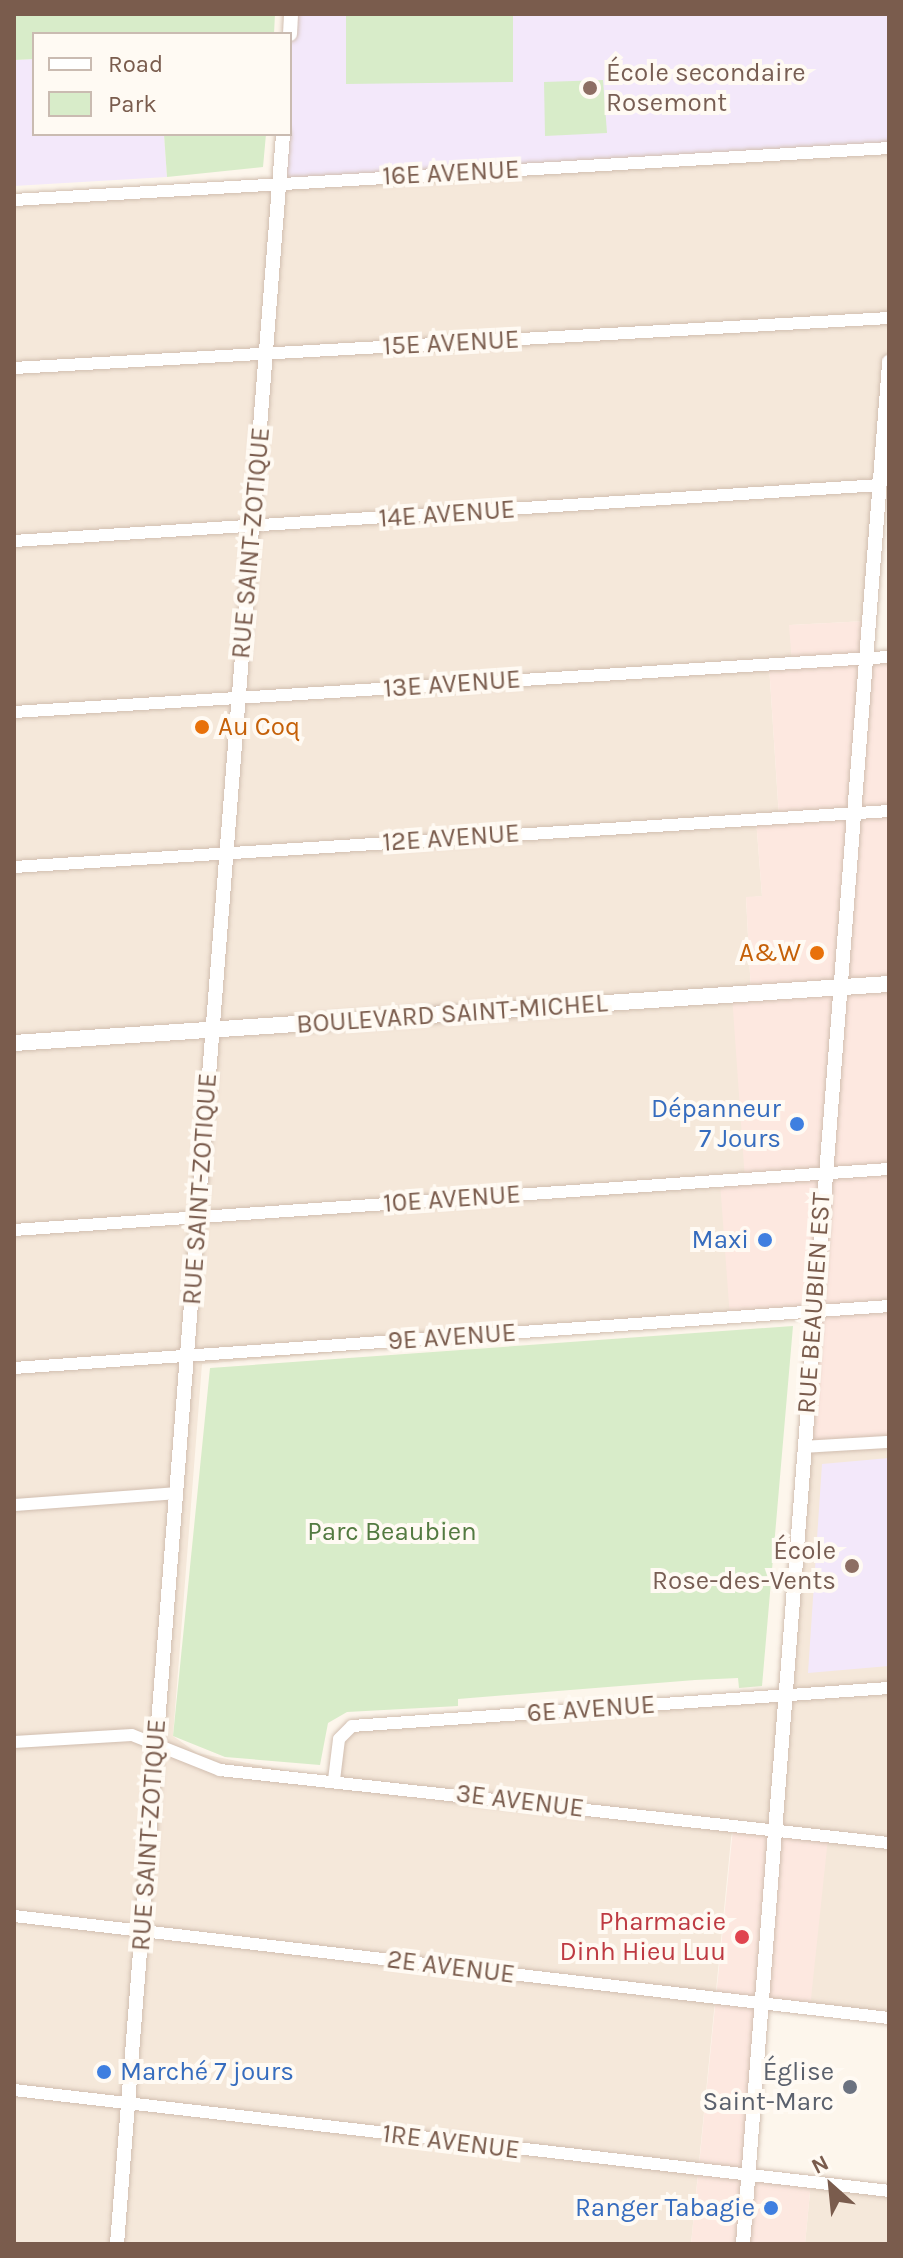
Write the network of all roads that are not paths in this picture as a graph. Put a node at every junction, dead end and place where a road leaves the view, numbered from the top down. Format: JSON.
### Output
{"nodes":[{"id":1,"x":283,"y":136,"type":"edge"},
{"id":2,"x":889,"y":148,"type":"edge"},
{"id":3,"x":280,"y":183,"type":"junction"},
{"id":4,"x":14,"y":200,"type":"edge"},
{"id":5,"x":889,"y":318,"type":"edge"},
{"id":6,"x":267,"y":353,"type":"junction"},
{"id":7,"x":889,"y":362,"type":"edge"},
{"id":8,"x":14,"y":368,"type":"edge"},
{"id":9,"x":879,"y":485,"type":"junction"},
{"id":10,"x":251,"y":526,"type":"junction"},
{"id":11,"x":14,"y":541,"type":"edge"},
{"id":12,"x":889,"y":657,"type":"edge"},
{"id":13,"x":864,"y":658,"type":"junction"},
{"id":14,"x":238,"y":698,"type":"junction"},
{"id":15,"x":14,"y":712,"type":"edge"},
{"id":16,"x":889,"y":811,"type":"edge"},
{"id":17,"x":853,"y":813,"type":"junction"},
{"id":18,"x":226,"y":854,"type":"junction"},
{"id":19,"x":14,"y":867,"type":"edge"},
{"id":20,"x":889,"y":984,"type":"edge"},
{"id":21,"x":837,"y":987,"type":"junction"},
{"id":22,"x":212,"y":1030,"type":"junction"},
{"id":23,"x":14,"y":1043,"type":"edge"},
{"id":24,"x":889,"y":1169,"type":"edge"},
{"id":25,"x":823,"y":1175,"type":"junction"},
{"id":26,"x":197,"y":1216,"type":"junction"},
{"id":27,"x":14,"y":1230,"type":"edge"},
{"id":28,"x":889,"y":1306,"type":"edge"},
{"id":29,"x":813,"y":1312,"type":"junction"},
{"id":30,"x":187,"y":1355,"type":"junction"},
{"id":31,"x":14,"y":1368,"type":"edge"},
{"id":32,"x":889,"y":1442,"type":"edge"},
{"id":33,"x":804,"y":1447,"type":"junction"},
{"id":34,"x":176,"y":1493,"type":"junction"},
{"id":35,"x":14,"y":1505,"type":"edge"},
{"id":36,"x":889,"y":1688,"type":"edge"},
{"id":37,"x":785,"y":1694,"type":"junction"},
{"id":38,"x":14,"y":1742,"type":"edge"},
{"id":39,"x":155,"y":1743,"type":"junction"},
{"id":40,"x":334,"y":1780,"type":"junction"},
{"id":41,"x":775,"y":1830,"type":"junction"},
{"id":42,"x":889,"y":1843,"type":"edge"},
{"id":43,"x":14,"y":1916,"type":"edge"},
{"id":44,"x":141,"y":1930,"type":"junction"},
{"id":45,"x":761,"y":2003,"type":"junction"},
{"id":46,"x":889,"y":2018,"type":"edge"},
{"id":47,"x":14,"y":2090,"type":"edge"},
{"id":48,"x":127,"y":2103,"type":"junction"},
{"id":49,"x":748,"y":2175,"type":"junction"},
{"id":50,"x":889,"y":2191,"type":"edge"},
{"id":51,"x":117,"y":2244,"type":"edge"},
{"id":52,"x":743,"y":2244,"type":"edge"}],
"edges":[{"from":1,"to":3,"type":"street","name":"RUE SAINT-ZOTIQUE"},
{"from":2,"to":3,"type":"street","name":"16E AVENUE"},
{"from":3,"to":4,"type":"street","name":"16E AVENUE"},
{"from":3,"to":6,"type":"street","name":"RUE SAINT-ZOTIQUE"},
{"from":5,"to":6,"type":"street","name":"15E AVENUE"},
{"from":6,"to":8,"type":"street","name":"15E AVENUE"},
{"from":6,"to":10,"type":"street","name":"RUE SAINT-ZOTIQUE"},
{"from":7,"to":9,"type":"street","name":"RUE BEAUBIEN EST"},
{"from":9,"to":10,"type":"street","name":"14E AVENUE"},
{"from":9,"to":13,"type":"street","name":"RUE BEAUBIEN EST"},
{"from":10,"to":11,"type":"street","name":"14E AVENUE"},
{"from":10,"to":14,"type":"street","name":"RUE SAINT-ZOTIQUE"},
{"from":12,"to":13,"type":"street","name":"13E AVENUE"},
{"from":13,"to":14,"type":"street","name":"13E AVENUE"},
{"from":13,"to":17,"type":"street","name":"RUE BEAUBIEN EST"},
{"from":14,"to":15,"type":"street","name":"13E AVENUE"},
{"from":14,"to":18,"type":"street","name":"RUE SAINT-ZOTIQUE"},
{"from":16,"to":17,"type":"street","name":"12E AVENUE"},
{"from":17,"to":18,"type":"street","name":"12E AVENUE"},
{"from":17,"to":21,"type":"street","name":"RUE BEAUBIEN EST"},
{"from":18,"to":19,"type":"street","name":"12E AVENUE"},
{"from":18,"to":22,"type":"street","name":"RUE SAINT-ZOTIQUE"},
{"from":20,"to":21,"type":"main road","name":"BOULEVARD SAINT-MICHEL"},
{"from":21,"to":22,"type":"main road","name":"BOULEVARD SAINT-MICHEL"},
{"from":21,"to":25,"type":"street","name":"RUE BEAUBIEN EST"},
{"from":22,"to":23,"type":"main road","name":"BOULEVARD SAINT-MICHEL"},
{"from":22,"to":26,"type":"street","name":"RUE SAINT-ZOTIQUE"},
{"from":24,"to":25,"type":"street","name":"10E AVENUE"},
{"from":25,"to":26,"type":"street","name":"10E AVENUE"},
{"from":25,"to":29,"type":"street","name":"RUE BEAUBIEN EST"},
{"from":26,"to":27,"type":"street","name":"10E AVENUE"},
{"from":26,"to":30,"type":"street","name":"RUE SAINT-ZOTIQUE"},
{"from":28,"to":29,"type":"street","name":"9E AVENUE"},
{"from":29,"to":30,"type":"street","name":"9E AVENUE"},
{"from":29,"to":33,"type":"street","name":"RUE BEAUBIEN EST"},
{"from":30,"to":31,"type":"street","name":"9E AVENUE"},
{"from":30,"to":34,"type":"street","name":"RUE SAINT-ZOTIQUE"},
{"from":32,"to":33,"type":"street"},
{"from":33,"to":37,"type":"street","name":"RUE BEAUBIEN EST"},
{"from":34,"to":35,"type":"street"},
{"from":34,"to":39,"type":"street","name":"RUE SAINT-ZOTIQUE"},
{"from":36,"to":37,"type":"street","name":"6E AVENUE"},
{"from":37,"to":40,"type":"street","name":"6E AVENUE"},
{"from":37,"to":41,"type":"street","name":"RUE BEAUBIEN EST"},
{"from":38,"to":39,"type":"street"},
{"from":39,"to":40,"type":"street","name":"3E AVENUE"},
{"from":39,"to":44,"type":"street","name":"RUE SAINT-ZOTIQUE"},
{"from":40,"to":41,"type":"street","name":"3E AVENUE"},
{"from":41,"to":42,"type":"street","name":"3E AVENUE"},
{"from":41,"to":45,"type":"street","name":"RUE BEAUBIEN EST"},
{"from":43,"to":44,"type":"street","name":"2E AVENUE"},
{"from":44,"to":45,"type":"street","name":"2E AVENUE"},
{"from":44,"to":48,"type":"street","name":"RUE SAINT-ZOTIQUE"},
{"from":45,"to":46,"type":"street","name":"2E AVENUE"},
{"from":45,"to":49,"type":"street","name":"RUE BEAUBIEN EST"},
{"from":47,"to":48,"type":"street","name":"1RE AVENUE"},
{"from":48,"to":49,"type":"street","name":"1RE AVENUE"},
{"from":48,"to":51,"type":"street","name":"RUE SAINT-ZOTIQUE"},
{"from":49,"to":50,"type":"street","name":"1RE AVENUE"},
{"from":49,"to":52,"type":"street","name":"RUE BEAUBIEN EST"}]}
